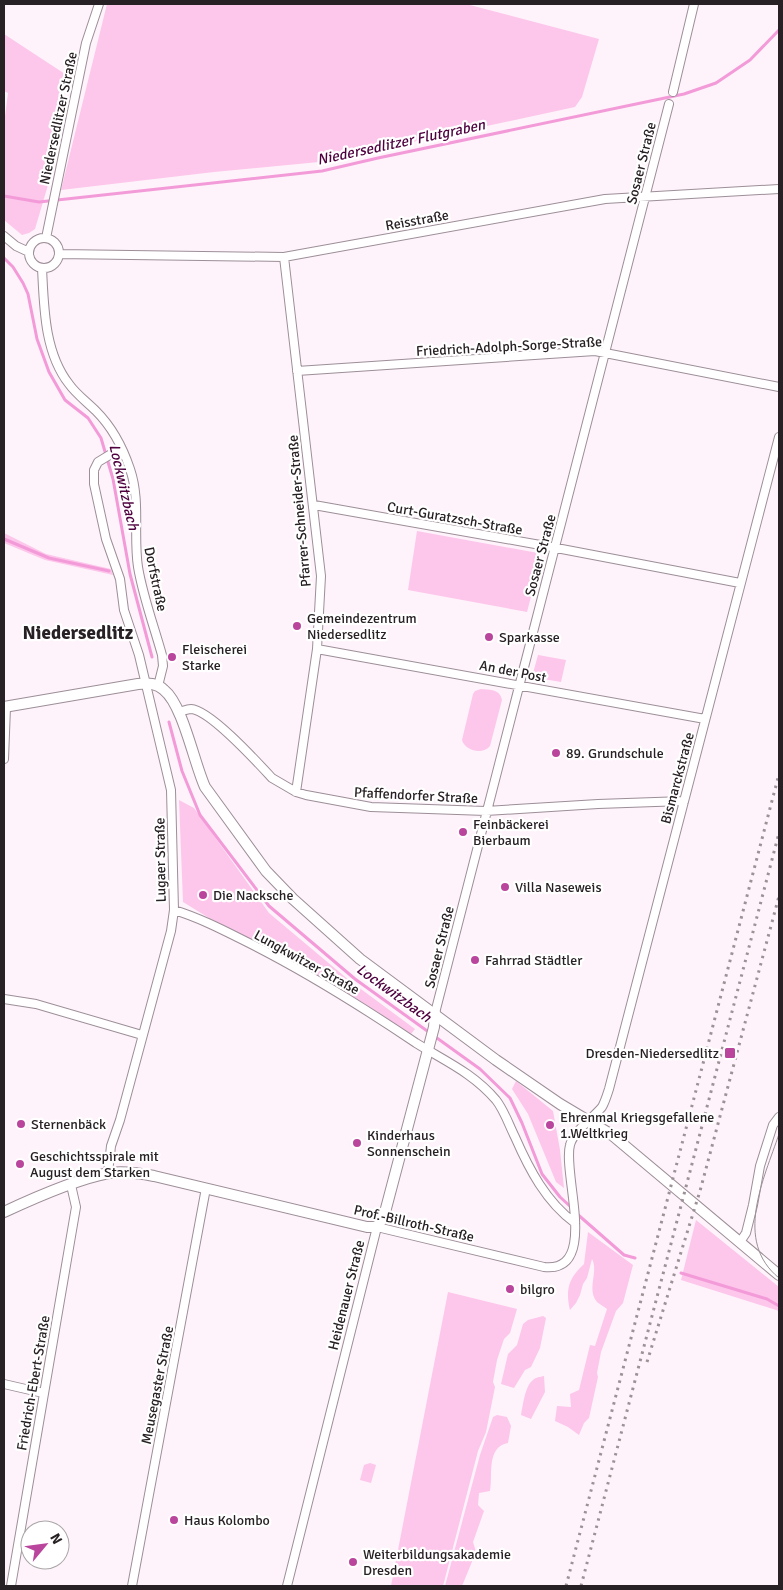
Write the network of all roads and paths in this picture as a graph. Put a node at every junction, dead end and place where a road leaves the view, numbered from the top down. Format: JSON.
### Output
{"nodes":[{"id":1,"x":99,"y":4,"type":"edge"},
{"id":2,"x":694,"y":4,"type":"edge"},
{"id":3,"x":673,"y":92,"type":"dead end"},
{"id":4,"x":669,"y":104,"type":"dead end"},
{"id":5,"x":779,"y":189,"type":"edge"},
{"id":6,"x":646,"y":196,"type":"junction"},
{"id":7,"x":4,"y":236,"type":"edge"},
{"id":8,"x":46,"y":238,"type":"junction"},
{"id":9,"x":28,"y":252,"type":"junction"},
{"id":10,"x":59,"y":254,"type":"junction"},
{"id":11,"x":284,"y":257,"type":"junction"},
{"id":12,"x":42,"y":268,"type":"junction"},
{"id":13,"x":606,"y":353,"type":"junction"},
{"id":14,"x":297,"y":371,"type":"junction"},
{"id":15,"x":779,"y":387,"type":"edge"},
{"id":16,"x":779,"y":437,"type":"edge"},
{"id":17,"x":121,"y":448,"type":"junction"},
{"id":18,"x":314,"y":505,"type":"junction"},
{"id":19,"x":555,"y":548,"type":"junction"},
{"id":20,"x":740,"y":583,"type":"junction"},
{"id":21,"x":317,"y":649,"type":"junction"},
{"id":22,"x":146,"y":683,"type":"junction"},
{"id":23,"x":519,"y":685,"type":"junction"},
{"id":24,"x":158,"y":686,"type":"junction"},
{"id":25,"x":5,"y":707,"type":"edge"},
{"id":26,"x":179,"y":712,"type":"junction"},
{"id":27,"x":705,"y":719,"type":"junction"},
{"id":28,"x":4,"y":759,"type":"edge"},
{"id":29,"x":296,"y":792,"type":"junction"},
{"id":30,"x":684,"y":801,"type":"junction"},
{"id":31,"x":486,"y":811,"type":"junction"},
{"id":32,"x":174,"y":910,"type":"junction"},
{"id":33,"x":4,"y":999,"type":"edge"},
{"id":34,"x":435,"y":1013,"type":"junction"},
{"id":35,"x":142,"y":1035,"type":"junction"},
{"id":36,"x":428,"y":1047,"type":"junction"},
{"id":37,"x":779,"y":1117,"type":"edge"},
{"id":38,"x":589,"y":1121,"type":"junction"},
{"id":39,"x":108,"y":1173,"type":"junction"},
{"id":40,"x":71,"y":1185,"type":"junction"},
{"id":41,"x":206,"y":1188,"type":"junction"},
{"id":42,"x":4,"y":1212,"type":"edge"},
{"id":43,"x":575,"y":1221,"type":"junction"},
{"id":44,"x":376,"y":1227,"type":"junction"},
{"id":45,"x":740,"y":1242,"type":"junction"},
{"id":46,"x":779,"y":1275,"type":"edge"},
{"id":47,"x":4,"y":1384,"type":"edge"},
{"id":48,"x":43,"y":1393,"type":"junction"},
{"id":49,"x":11,"y":1586,"type":"edge"},
{"id":50,"x":132,"y":1586,"type":"edge"},
{"id":51,"x":287,"y":1586,"type":"edge"}],
"edges":[{"from":1,"to":8,"type":"street","name":"Niedersedlitzer Straße"},
{"from":2,"to":3,"type":"street"},
{"from":4,"to":6,"type":"street","name":"Sosaer Straße"},
{"from":5,"to":6,"type":"street","name":"Reisstraße"},
{"from":6,"to":11,"type":"street","name":"Reisstraße"},
{"from":6,"to":13,"type":"street","name":"Sosaer Straße"},
{"from":7,"to":9,"type":"street"},
{"from":8,"to":9,"type":"street"},
{"from":8,"to":10,"type":"street"},
{"from":9,"to":12,"type":"street"},
{"from":10,"to":11,"type":"street","name":"Reisstraße"},
{"from":10,"to":12,"type":"street"},
{"from":11,"to":14,"type":"street","name":"Pfarrer-Schneider-Straße"},
{"from":12,"to":17,"type":"street","name":"Dorfstraße"},
{"from":13,"to":14,"type":"street","name":"Friedrich-Adolph-Sorge-Straße"},
{"from":13,"to":15,"type":"street","name":"Friedrich-Adolph-Sorge-Straße"},
{"from":13,"to":19,"type":"street","name":"Sosaer Straße"},
{"from":14,"to":18,"type":"street","name":"Pfarrer-Schneider-Straße"},
{"from":16,"to":20,"type":"street","name":"Bismarckstraße"},
{"from":17,"to":22,"type":"street"},
{"from":17,"to":24,"type":"street","name":"Dorfstraße"},
{"from":18,"to":19,"type":"street","name":"Curt-Guratzsch-Straße"},
{"from":18,"to":21,"type":"street","name":"Pfarrer-Schneider-Straße"},
{"from":19,"to":20,"type":"street","name":"Curt-Guratzsch-Straße"},
{"from":19,"to":23,"type":"street","name":"Sosaer Straße"},
{"from":20,"to":27,"type":"street","name":"Bismarckstraße"},
{"from":21,"to":23,"type":"street","name":"An der Post"},
{"from":21,"to":29,"type":"street","name":"Pfarrer-Schneider-Straße"},
{"from":22,"to":24,"type":"street"},
{"from":22,"to":25,"type":"street"},
{"from":22,"to":32,"type":"street","name":"Lugaer Straße"},
{"from":23,"to":27,"type":"street","name":"An der Post"},
{"from":23,"to":31,"type":"street","name":"Sosaer Straße"},
{"from":24,"to":26,"type":"street"},
{"from":25,"to":28,"type":"street"},
{"from":26,"to":29,"type":"street","name":"Pfaffendorfer Straße"},
{"from":26,"to":34,"type":"street"},
{"from":27,"to":30,"type":"street","name":"Bismarckstraße"},
{"from":29,"to":31,"type":"street","name":"Pfaffendorfer Straße"},
{"from":30,"to":31,"type":"street","name":"Pfaffendorfer Straße"},
{"from":30,"to":38,"type":"street","name":"Bismarckstraße"},
{"from":31,"to":34,"type":"street","name":"Sosaer Straße"},
{"from":32,"to":35,"type":"street","name":"Lugaer Straße"},
{"from":32,"to":36,"type":"street","name":"Lungkwitzer Straße"},
{"from":33,"to":35,"type":"street"},
{"from":34,"to":36,"type":"street","name":"Heidenauer Straße"},
{"from":34,"to":38,"type":"street"},
{"from":35,"to":39,"type":"street","name":"Lugaer Straße"},
{"from":36,"to":43,"type":"street","name":"Lungkwitzer Straße"},
{"from":36,"to":44,"type":"street","name":"Heidenauer Straße"},
{"from":37,"to":45,"type":"street"},
{"from":38,"to":43,"type":"street","name":"Prof.-Billroth-Straße"},
{"from":38,"to":45,"type":"street"},
{"from":39,"to":40,"type":"street"},
{"from":39,"to":41,"type":"street","name":"Prof.-Billroth-Straße"},
{"from":40,"to":42,"type":"street"},
{"from":40,"to":48,"type":"street","name":"Friedrich-Ebert-Straße"},
{"from":41,"to":44,"type":"street","name":"Prof.-Billroth-Straße"},
{"from":41,"to":50,"type":"street","name":"Meusegaster Straße"},
{"from":43,"to":44,"type":"street","name":"Prof.-Billroth-Straße"},
{"from":44,"to":51,"type":"street","name":"Heidenauer Straße"},
{"from":45,"to":46,"type":"street"},
{"from":47,"to":48,"type":"street"},
{"from":48,"to":49,"type":"street","name":"Friedrich-Ebert-Straße"}]}
